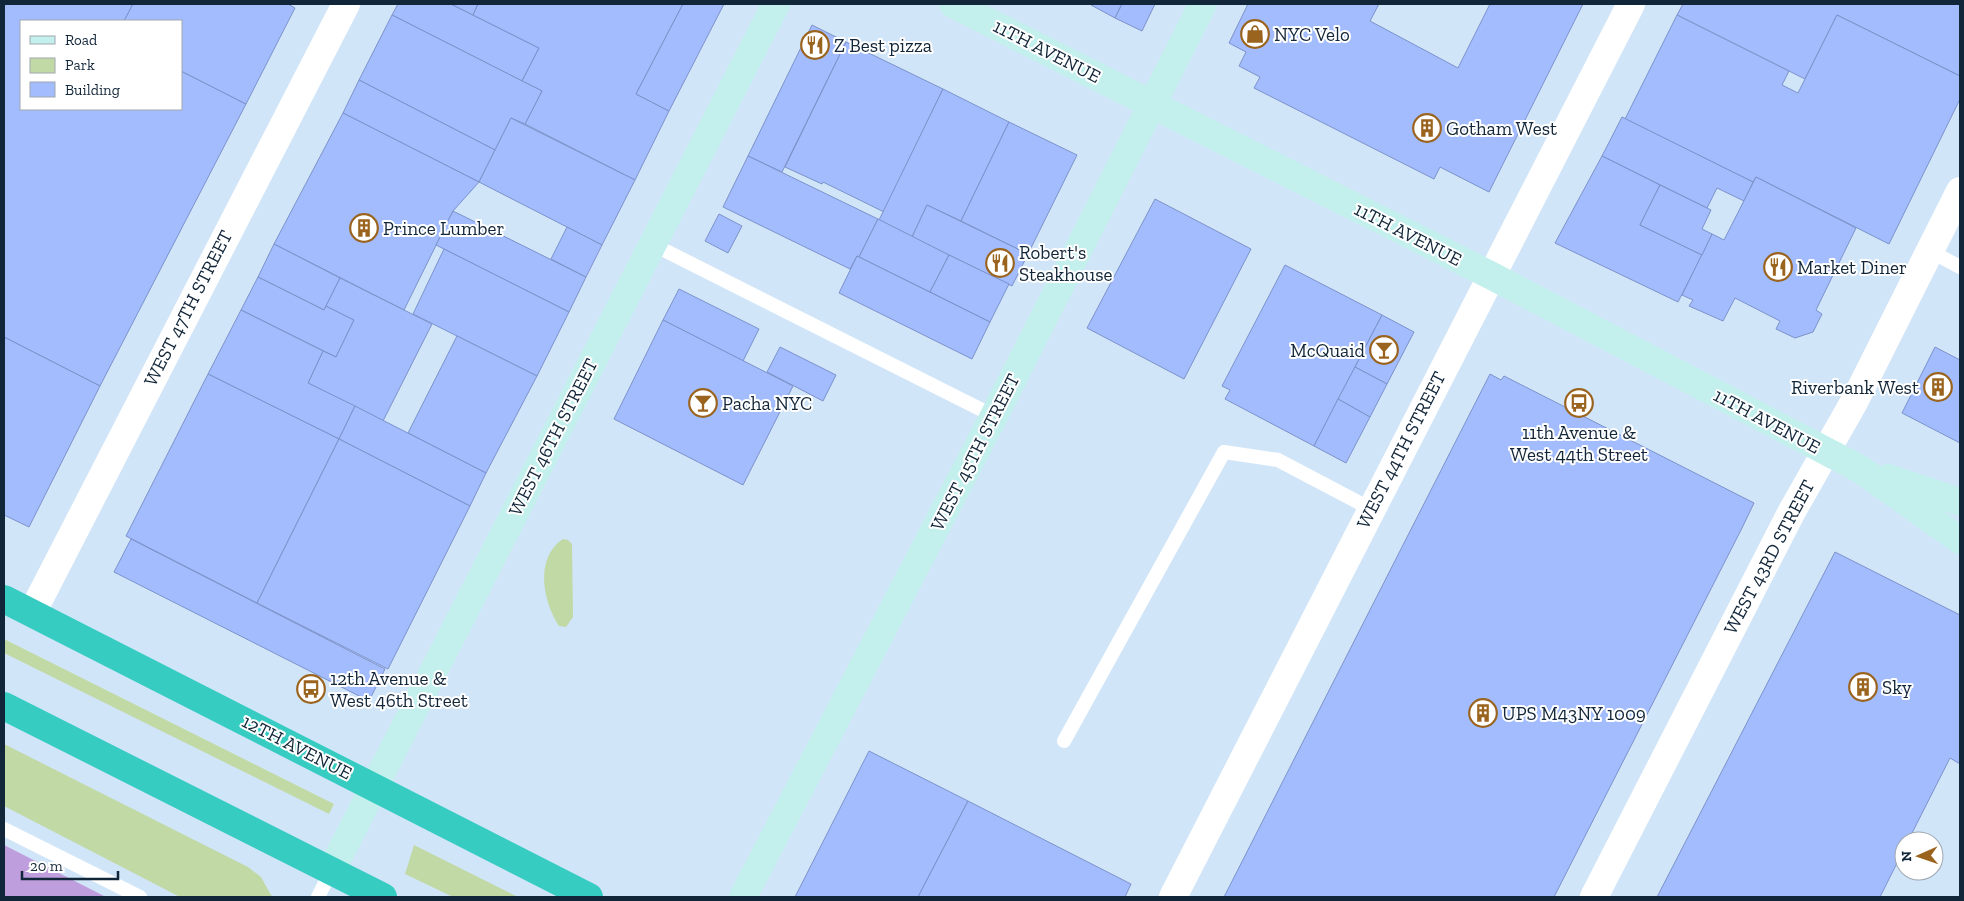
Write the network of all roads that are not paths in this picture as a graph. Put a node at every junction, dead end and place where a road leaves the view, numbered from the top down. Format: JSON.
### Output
{"nodes":[{"id":1,"x":346,"y":4,"type":"edge"},
{"id":2,"x":776,"y":4,"type":"edge"},
{"id":3,"x":953,"y":4,"type":"edge"},
{"id":4,"x":1203,"y":4,"type":"edge"},
{"id":5,"x":1631,"y":4,"type":"edge"},
{"id":6,"x":1152,"y":104,"type":"junction"},
{"id":7,"x":1960,"y":191,"type":"edge"},
{"id":8,"x":652,"y":244,"type":"junction"},
{"id":9,"x":1930,"y":251,"type":"junction"},
{"id":10,"x":1960,"y":267,"type":"edge"},
{"id":11,"x":1492,"y":276,"type":"junction"},
{"id":12,"x":994,"y":416,"type":"junction"},
{"id":13,"x":1825,"y":451,"type":"junction"},
{"id":14,"x":1860,"y":469,"type":"junction"},
{"id":15,"x":1960,"y":502,"type":"edge"},
{"id":16,"x":1371,"y":509,"type":"junction"},
{"id":17,"x":1960,"y":540,"type":"edge"},
{"id":18,"x":4,"y":599,"type":"edge"},
{"id":19,"x":32,"y":613,"type":"junction"},
{"id":20,"x":4,"y":706,"type":"edge"},
{"id":21,"x":1064,"y":741,"type":"dead end"},
{"id":22,"x":374,"y":786,"type":"junction"},
{"id":23,"x":4,"y":829,"type":"edge"},
{"id":24,"x":331,"y":871,"type":"junction"},
{"id":25,"x":140,"y":897,"type":"edge"},
{"id":26,"x":318,"y":897,"type":"edge"},
{"id":27,"x":383,"y":897,"type":"edge"},
{"id":28,"x":589,"y":897,"type":"edge"},
{"id":29,"x":743,"y":897,"type":"edge"},
{"id":30,"x":1173,"y":897,"type":"edge"},
{"id":31,"x":1594,"y":897,"type":"edge"}],
"edges":[{"from":1,"to":19,"type":"street","name":"WEST 47TH STREET"},
{"from":2,"to":8,"type":"main road","name":"WEST 46TH STREET"},
{"from":3,"to":6,"type":"main road","name":"11TH AVENUE"},
{"from":4,"to":6,"type":"main road","name":"WEST 45TH STREET"},
{"from":5,"to":11,"type":"street","name":"WEST 44TH STREET"},
{"from":6,"to":11,"type":"main road","name":"11TH AVENUE"},
{"from":6,"to":12,"type":"main road","name":"WEST 45TH STREET"},
{"from":7,"to":9,"type":"street","name":"WEST 43RD STREET"},
{"from":8,"to":12,"type":"lane"},
{"from":8,"to":22,"type":"main road","name":"WEST 46TH STREET"},
{"from":9,"to":10,"type":"lane"},
{"from":9,"to":13,"type":"street","name":"WEST 43RD STREET"},
{"from":11,"to":13,"type":"main road","name":"11TH AVENUE"},
{"from":11,"to":16,"type":"street","name":"WEST 44TH STREET"},
{"from":12,"to":29,"type":"main road","name":"WEST 45TH STREET"},
{"from":13,"to":14,"type":"main road","name":"11TH AVENUE"},
{"from":13,"to":31,"type":"street","name":"WEST 43RD STREET"},
{"from":14,"to":15,"type":"main road","name":"11TH AVENUE"},
{"from":14,"to":17,"type":"main road","name":"11TH AVENUE"},
{"from":16,"to":21,"type":"lane"},
{"from":16,"to":30,"type":"street","name":"WEST 44TH STREET"},
{"from":18,"to":19,"type":"highway","name":"12TH AVENUE"},
{"from":19,"to":22,"type":"highway","name":"12TH AVENUE"},
{"from":20,"to":24,"type":"highway"},
{"from":22,"to":24,"type":"main road","name":"WEST 46TH STREET"},
{"from":22,"to":28,"type":"highway","name":"12TH AVENUE"},
{"from":23,"to":25,"type":"lane"},
{"from":24,"to":26,"type":"lane"},
{"from":24,"to":27,"type":"highway"}]}
